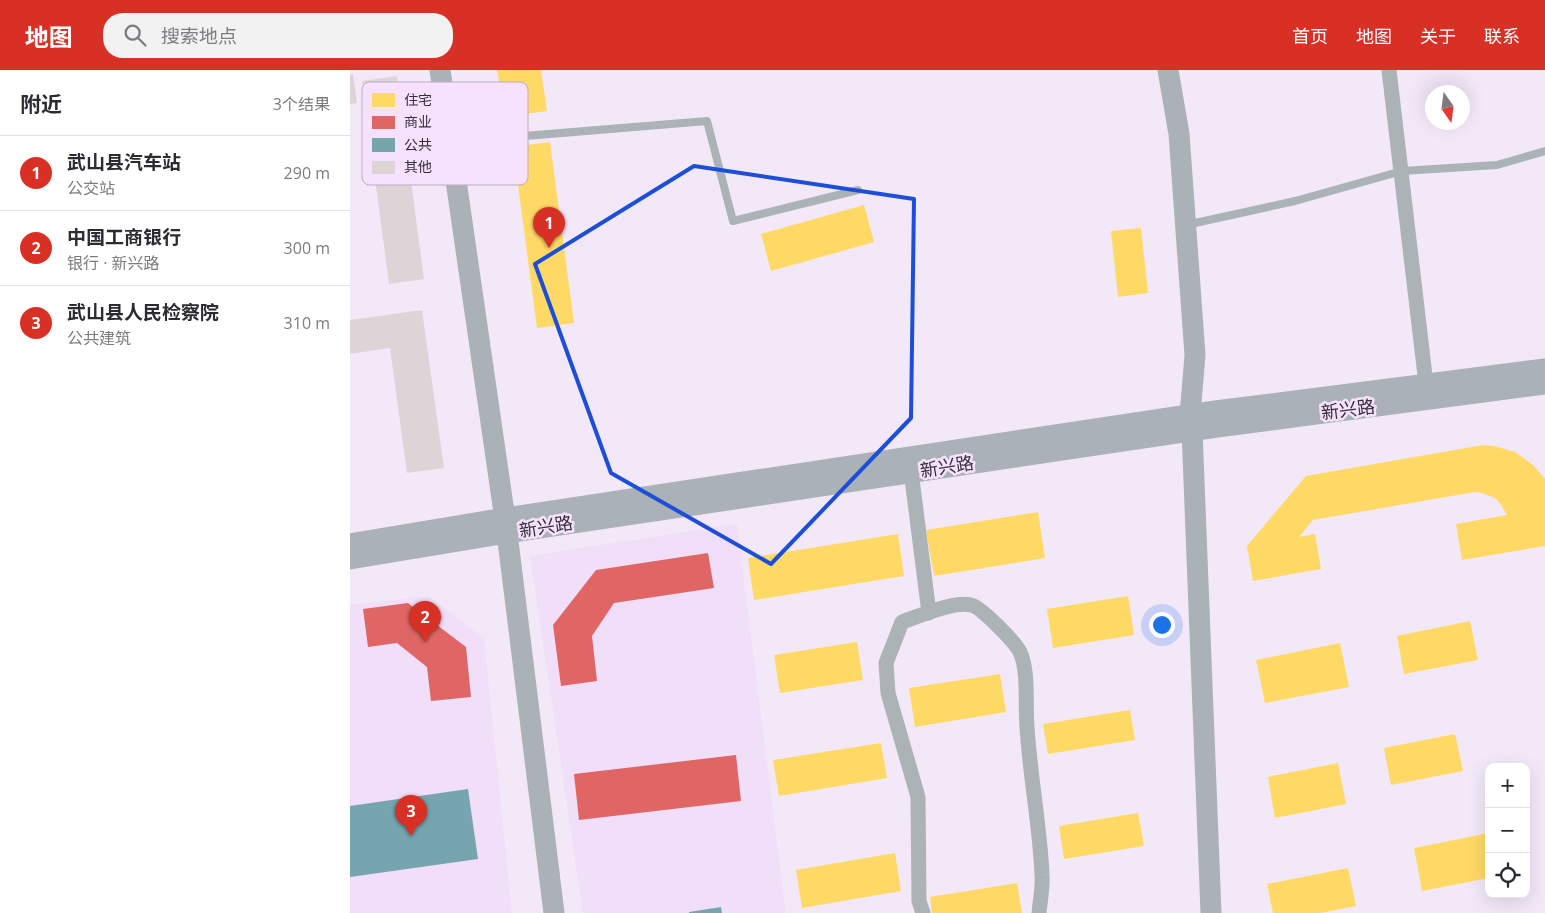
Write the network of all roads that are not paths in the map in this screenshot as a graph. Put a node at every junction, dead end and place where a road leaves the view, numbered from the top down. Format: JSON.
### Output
{"nodes":[{"id":1,"x":1168,"y":70,"type":"edge"},
{"id":2,"x":1389,"y":70,"type":"edge"},
{"id":3,"x":528,"y":136,"type":"edge"},
{"id":4,"x":1545,"y":151,"type":"edge"},
{"id":5,"x":1402,"y":171,"type":"junction"},
{"id":6,"x":456,"y":185,"type":"edge"},
{"id":7,"x":858,"y":190,"type":"dead end"},
{"id":8,"x":1186,"y":225,"type":"junction"},
{"id":9,"x":1545,"y":369,"type":"edge"},
{"id":10,"x":1426,"y":384,"type":"junction"},
{"id":11,"x":1545,"y":384,"type":"edge"},
{"id":12,"x":1191,"y":423,"type":"junction"},
{"id":13,"x":910,"y":465,"type":"junction"},
{"id":14,"x":506,"y":526,"type":"junction"},
{"id":15,"x":350,"y":544,"type":"edge"},
{"id":16,"x":350,"y":559,"type":"edge"},
{"id":17,"x":929,"y":612,"type":"junction"},
{"id":18,"x":554,"y":913,"type":"edge"},
{"id":19,"x":923,"y":913,"type":"edge"},
{"id":20,"x":1039,"y":913,"type":"edge"},
{"id":21,"x":1211,"y":913,"type":"edge"}],
"edges":[{"from":1,"to":8,"type":"main road"},
{"from":2,"to":5,"type":"street"},
{"from":3,"to":7,"type":"lane"},
{"from":4,"to":5,"type":"lane"},
{"from":5,"to":8,"type":"lane"},
{"from":5,"to":10,"type":"street"},
{"from":6,"to":14,"type":"main road"},
{"from":8,"to":12,"type":"main road"},
{"from":9,"to":10,"type":"main road","name":"新兴路"},
{"from":10,"to":12,"type":"main road","name":"新兴路"},
{"from":11,"to":12,"type":"main road","name":"新兴路"},
{"from":12,"to":13,"type":"main road","name":"新兴路"},
{"from":12,"to":21,"type":"main road"},
{"from":13,"to":14,"type":"main road","name":"新兴路"},
{"from":13,"to":17,"type":"street"},
{"from":14,"to":15,"type":"main road","name":"新兴路"},
{"from":14,"to":16,"type":"main road","name":"新兴路"},
{"from":14,"to":18,"type":"main road"},
{"from":17,"to":19,"type":"street"},
{"from":17,"to":20,"type":"street"}]}
